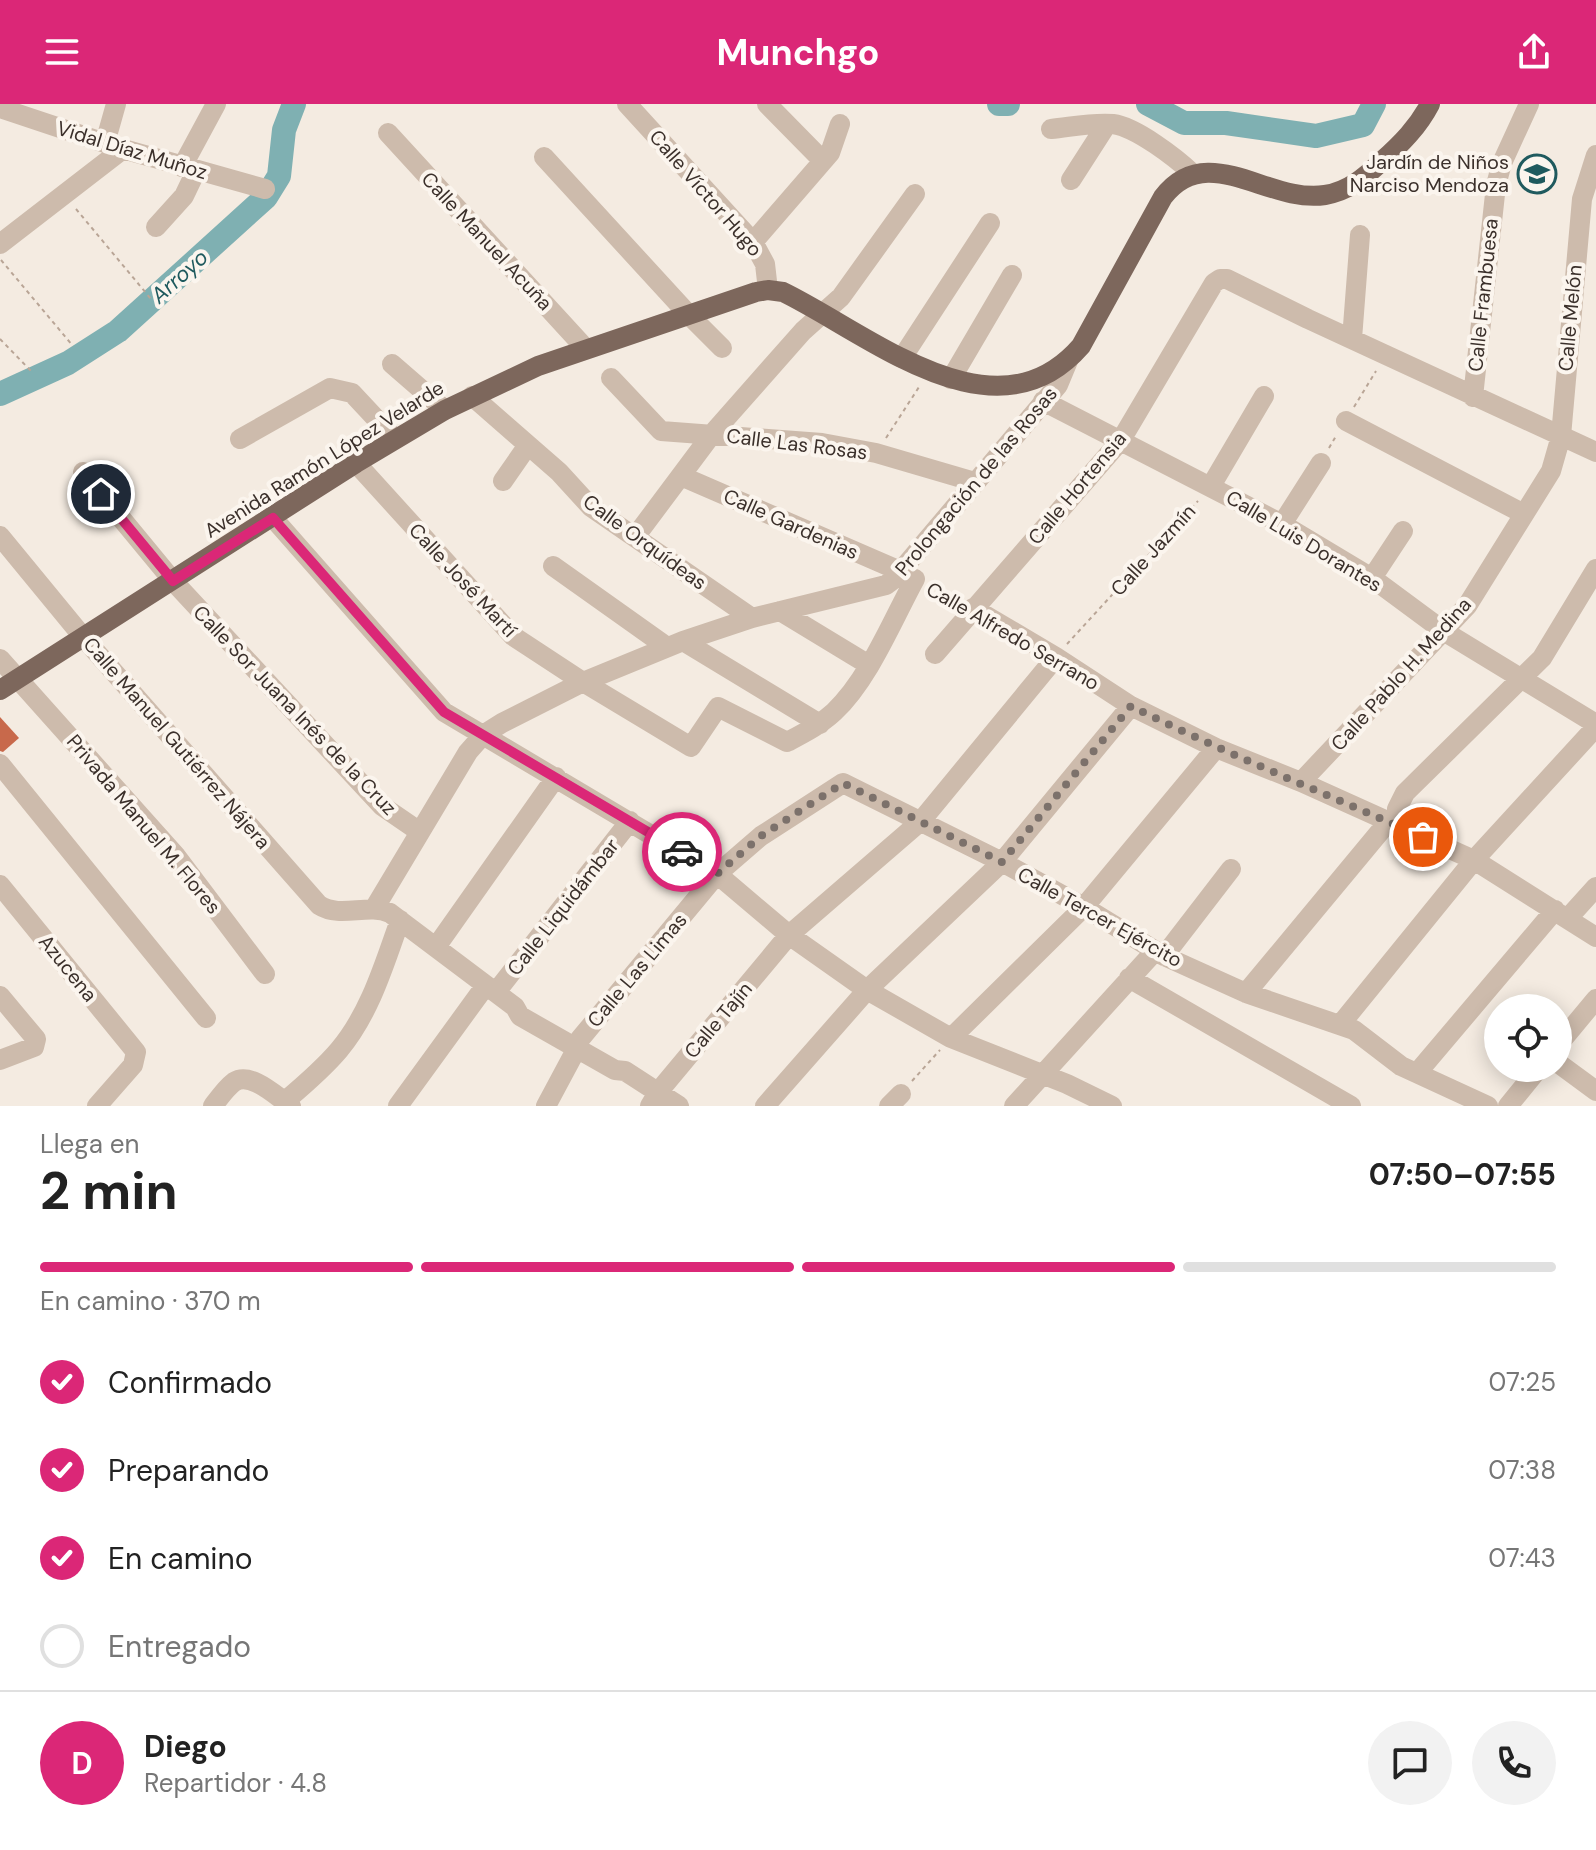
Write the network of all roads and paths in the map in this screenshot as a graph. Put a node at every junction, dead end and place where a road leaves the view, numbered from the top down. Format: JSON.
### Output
{"nodes":[{"id":1,"x":116,"y":104,"type":"edge"},
{"id":2,"x":216,"y":104,"type":"edge"},
{"id":3,"x":627,"y":104,"type":"edge"},
{"id":4,"x":767,"y":104,"type":"edge"},
{"id":5,"x":1430,"y":104,"type":"edge"},
{"id":6,"x":1529,"y":104,"type":"edge"},
{"id":7,"x":2,"y":107,"type":"edge"},
{"id":8,"x":840,"y":124,"type":"dead end"},
{"id":9,"x":1107,"y":124,"type":"junction"},
{"id":10,"x":1051,"y":129,"type":"dead end"},
{"id":11,"x":388,"y":133,"type":"dead end"},
{"id":12,"x":114,"y":146,"type":"junction"},
{"id":13,"x":1596,"y":155,"type":"edge"},
{"id":14,"x":544,"y":157,"type":"dead end"},
{"id":15,"x":823,"y":161,"type":"junction"},
{"id":16,"x":189,"y":169,"type":"junction"},
{"id":17,"x":1192,"y":173,"type":"junction"},
{"id":18,"x":1071,"y":180,"type":"dead end"},
{"id":19,"x":265,"y":189,"type":"dead end"},
{"id":20,"x":915,"y":194,"type":"dead end"},
{"id":21,"x":65,"y":196,"type":"junction"},
{"id":22,"x":990,"y":223,"type":"dead end"},
{"id":23,"x":156,"y":227,"type":"dead end"},
{"id":24,"x":1360,"y":235,"type":"dead end"},
{"id":25,"x":1587,"y":238,"type":"edge"},
{"id":26,"x":753,"y":242,"type":"junction"},
{"id":27,"x":0,"y":244,"type":"edge"},
{"id":28,"x":0,"y":259,"type":"edge"},
{"id":29,"x":1012,"y":275,"type":"dead end"},
{"id":30,"x":768,"y":290,"type":"junction"},
{"id":31,"x":151,"y":299,"type":"dead end"},
{"id":32,"x":688,"y":314,"type":"junction"},
{"id":33,"x":822,"y":314,"type":"junction"},
{"id":34,"x":0,"y":339,"type":"edge"},
{"id":35,"x":1352,"y":339,"type":"junction"},
{"id":36,"x":73,"y":346,"type":"dead end"},
{"id":37,"x":722,"y":348,"type":"dead end"},
{"id":38,"x":586,"y":349,"type":"junction"},
{"id":39,"x":902,"y":358,"type":"junction"},
{"id":40,"x":1068,"y":361,"type":"junction"},
{"id":41,"x":392,"y":364,"type":"dead end"},
{"id":42,"x":929,"y":372,"type":"junction"},
{"id":43,"x":33,"y":373,"type":"dead end"},
{"id":44,"x":611,"y":378,"type":"dead end"},
{"id":45,"x":951,"y":379,"type":"junction"},
{"id":46,"x":472,"y":396,"type":"junction"},
{"id":47,"x":1264,"y":396,"type":"dead end"},
{"id":48,"x":1473,"y":397,"type":"junction"},
{"id":49,"x":1043,"y":401,"type":"junction"},
{"id":50,"x":445,"y":410,"type":"junction"},
{"id":51,"x":1346,"y":421,"type":"dead end"},
{"id":52,"x":712,"y":434,"type":"junction"},
{"id":53,"x":1561,"y":436,"type":"junction"},
{"id":54,"x":240,"y":439,"type":"dead end"},
{"id":55,"x":395,"y":439,"type":"junction"},
{"id":56,"x":1121,"y":440,"type":"junction"},
{"id":57,"x":528,"y":445,"type":"junction"},
{"id":58,"x":1596,"y":452,"type":"edge"},
{"id":59,"x":876,"y":453,"type":"junction"},
{"id":60,"x":356,"y":463,"type":"junction"},
{"id":61,"x":1321,"y":463,"type":"dead end"},
{"id":62,"x":83,"y":472,"type":"dead end"},
{"id":63,"x":681,"y":476,"type":"junction"},
{"id":64,"x":503,"y":481,"type":"dead end"},
{"id":65,"x":975,"y":482,"type":"junction"},
{"id":66,"x":1211,"y":486,"type":"junction"},
{"id":67,"x":1524,"y":514,"type":"junction"},
{"id":68,"x":273,"y":518,"type":"junction"},
{"id":69,"x":1282,"y":524,"type":"junction"},
{"id":70,"x":1403,"y":531,"type":"dead end"},
{"id":71,"x":0,"y":536,"type":"edge"},
{"id":72,"x":635,"y":537,"type":"junction"},
{"id":73,"x":553,"y":566,"type":"dead end"},
{"id":74,"x":1596,"y":569,"type":"edge"},
{"id":75,"x":908,"y":575,"type":"junction"},
{"id":76,"x":1372,"y":578,"type":"junction"},
{"id":77,"x":173,"y":581,"type":"junction"},
{"id":78,"x":973,"y":608,"type":"junction"},
{"id":79,"x":780,"y":611,"type":"junction"},
{"id":80,"x":752,"y":618,"type":"junction"},
{"id":81,"x":1445,"y":632,"type":"junction"},
{"id":82,"x":83,"y":637,"type":"junction"},
{"id":83,"x":675,"y":644,"type":"junction"},
{"id":84,"x":935,"y":654,"type":"dead end"},
{"id":85,"x":1056,"y":657,"type":"junction"},
{"id":86,"x":0,"y":659,"type":"edge"},
{"id":87,"x":869,"y":665,"type":"junction"},
{"id":88,"x":1522,"y":679,"type":"junction"},
{"id":89,"x":583,"y":682,"type":"junction"},
{"id":90,"x":8,"y":685,"type":"edge"},
{"id":91,"x":1131,"y":706,"type":"junction"},
{"id":92,"x":1592,"y":717,"type":"edge"},
{"id":93,"x":820,"y":724,"type":"junction"},
{"id":94,"x":483,"y":735,"type":"junction"},
{"id":95,"x":1216,"y":748,"type":"junction"},
{"id":96,"x":0,"y":764,"type":"edge"},
{"id":97,"x":556,"y":777,"type":"junction"},
{"id":98,"x":1301,"y":782,"type":"junction"},
{"id":99,"x":843,"y":783,"type":"joint"},
{"id":100,"x":630,"y":821,"type":"junction"},
{"id":101,"x":921,"y":821,"type":"junction"},
{"id":102,"x":1393,"y":824,"type":"junction"},
{"id":103,"x":420,"y":832,"type":"junction"},
{"id":104,"x":1474,"y":860,"type":"junction"},
{"id":105,"x":1002,"y":862,"type":"junction"},
{"id":106,"x":1231,"y":869,"type":"dead end"},
{"id":107,"x":717,"y":874,"type":"junction"},
{"id":108,"x":0,"y":885,"type":"edge"},
{"id":109,"x":1596,"y":887,"type":"edge"},
{"id":110,"x":1084,"y":907,"type":"junction"},
{"id":111,"x":374,"y":909,"type":"junction"},
{"id":112,"x":1562,"y":914,"type":"junction"},
{"id":113,"x":400,"y":920,"type":"junction"},
{"id":114,"x":789,"y":935,"type":"junction"},
{"id":115,"x":1596,"y":937,"type":"edge"},
{"id":116,"x":436,"y":947,"type":"junction"},
{"id":117,"x":1160,"y":954,"type":"junction"},
{"id":118,"x":265,"y":974,"type":"dead end"},
{"id":119,"x":1129,"y":978,"type":"junction"},
{"id":120,"x":491,"y":988,"type":"junction"},
{"id":121,"x":867,"y":990,"type":"junction"},
{"id":122,"x":1246,"y":993,"type":"junction"},
{"id":123,"x":0,"y":996,"type":"edge"},
{"id":124,"x":1596,"y":999,"type":"edge"},
{"id":125,"x":206,"y":1018,"type":"dead end"},
{"id":126,"x":1340,"y":1025,"type":"junction"},
{"id":127,"x":1572,"y":1028,"type":"edge"},
{"id":128,"x":951,"y":1038,"type":"junction"},
{"id":129,"x":579,"y":1044,"type":"junction"},
{"id":130,"x":0,"y":1060,"type":"edge"},
{"id":131,"x":1417,"y":1073,"type":"junction"},
{"id":132,"x":1572,"y":1073,"type":"edge"},
{"id":133,"x":1042,"y":1075,"type":"junction"},
{"id":134,"x":1528,"y":1082,"type":"edge"},
{"id":135,"x":1596,"y":1091,"type":"edge"},
{"id":136,"x":655,"y":1099,"type":"edge"},
{"id":137,"x":895,"y":1100,"type":"edge"},
{"id":138,"x":288,"y":1104,"type":"edge"},
{"id":139,"x":97,"y":1106,"type":"edge"},
{"id":140,"x":213,"y":1106,"type":"edge"},
{"id":141,"x":398,"y":1106,"type":"edge"},
{"id":142,"x":546,"y":1106,"type":"edge"},
{"id":143,"x":679,"y":1106,"type":"edge"},
{"id":144,"x":765,"y":1106,"type":"edge"},
{"id":145,"x":1014,"y":1106,"type":"edge"},
{"id":146,"x":1112,"y":1106,"type":"edge"},
{"id":147,"x":1351,"y":1106,"type":"edge"},
{"id":148,"x":1488,"y":1106,"type":"edge"},
{"id":149,"x":1508,"y":1106,"type":"edge"}],
"edges":[{"from":1,"to":12,"type":"street"},
{"from":2,"to":16,"type":"street"},
{"from":3,"to":26,"type":"street","name":"Calle Víctor Hugo"},
{"from":4,"to":15,"type":"street"},
{"from":5,"to":17,"type":"main road"},
{"from":6,"to":48,"type":"street","name":"Calle Frambuesa"},
{"from":7,"to":12,"type":"street","name":"Vidal Díaz Muñoz"},
{"from":8,"to":15,"type":"street"},
{"from":9,"to":10,"type":"street"},
{"from":9,"to":17,"type":"street"},
{"from":9,"to":18,"type":"street"},
{"from":11,"to":38,"type":"street","name":"Calle Manuel Acuña"},
{"from":12,"to":16,"type":"street","name":"Vidal Díaz Muñoz"},
{"from":12,"to":21,"type":"street"},
{"from":13,"to":25,"type":"street","name":"Calle Melón"},
{"from":14,"to":32,"type":"street"},
{"from":15,"to":26,"type":"street"},
{"from":16,"to":19,"type":"street","name":"Vidal Díaz Muñoz"},
{"from":16,"to":23,"type":"street"},
{"from":17,"to":40,"type":"main road"},
{"from":20,"to":33,"type":"street"},
{"from":21,"to":27,"type":"street"},
{"from":21,"to":31,"type":"path"},
{"from":22,"to":39,"type":"street"},
{"from":24,"to":35,"type":"street"},
{"from":25,"to":53,"type":"street","name":"Calle Melón"},
{"from":26,"to":30,"type":"street","name":"Calle Víctor Hugo"},
{"from":28,"to":36,"type":"path"},
{"from":29,"to":45,"type":"street"},
{"from":30,"to":32,"type":"main road","name":"Avenida Ramón López Velarde"},
{"from":30,"to":33,"type":"main road"},
{"from":32,"to":37,"type":"street"},
{"from":32,"to":38,"type":"main road","name":"Avenida Ramón López Velarde"},
{"from":33,"to":39,"type":"main road"},
{"from":33,"to":52,"type":"street"},
{"from":34,"to":43,"type":"path"},
{"from":35,"to":48,"type":"street"},
{"from":35,"to":56,"type":"street","name":"Calle Hortensia"},
{"from":38,"to":46,"type":"main road","name":"Avenida Ramón López Velarde"},
{"from":39,"to":42,"type":"main road"},
{"from":40,"to":45,"type":"main road"},
{"from":40,"to":49,"type":"street","name":"Prolongación de las Rosas"},
{"from":41,"to":50,"type":"street"},
{"from":42,"to":45,"type":"main road"},
{"from":42,"to":59,"type":"path"},
{"from":44,"to":52,"type":"street"},
{"from":46,"to":50,"type":"main road","name":"Avenida Ramón López Velarde"},
{"from":46,"to":57,"type":"street","name":"Calle Orquídeas"},
{"from":47,"to":66,"type":"street","name":"Calle Jazmín"},
{"from":48,"to":53,"type":"street"},
{"from":49,"to":56,"type":"street","name":"Calle Luis Dorantes"},
{"from":49,"to":65,"type":"street","name":"Prolongación de las Rosas"},
{"from":50,"to":55,"type":"main road","name":"Avenida Ramón López Velarde"},
{"from":51,"to":67,"type":"street"},
{"from":52,"to":59,"type":"street","name":"Calle Las Rosas"},
{"from":52,"to":63,"type":"street"},
{"from":53,"to":58,"type":"street"},
{"from":53,"to":67,"type":"street","name":"Calle Pablo H. Medina"},
{"from":54,"to":55,"type":"street"},
{"from":55,"to":60,"type":"main road","name":"Avenida Ramón López Velarde"},
{"from":56,"to":66,"type":"street","name":"Calle Luis Dorantes"},
{"from":56,"to":78,"type":"street","name":"Calle Hortensia"},
{"from":57,"to":64,"type":"street"},
{"from":57,"to":72,"type":"street","name":"Calle Orquídeas"},
{"from":59,"to":65,"type":"street","name":"Calle Las Rosas"},
{"from":60,"to":68,"type":"main road","name":"Avenida Ramón López Velarde"},
{"from":60,"to":89,"type":"street","name":"Calle José Martí"},
{"from":61,"to":69,"type":"street"},
{"from":62,"to":77,"type":"street","name":"Calle Sor Juana Inés de la Cruz"},
{"from":63,"to":72,"type":"street"},
{"from":63,"to":75,"type":"street","name":"Calle Gardenias"},
{"from":65,"to":75,"type":"street","name":"Prolongación de las Rosas"},
{"from":66,"to":69,"type":"street","name":"Calle Luis Dorantes"},
{"from":66,"to":85,"type":"path","name":"Calle Jazmín"},
{"from":67,"to":81,"type":"street","name":"Calle Pablo H. Medina"},
{"from":68,"to":77,"type":"main road","name":"Avenida Ramón López Velarde"},
{"from":68,"to":94,"type":"street"},
{"from":69,"to":76,"type":"street","name":"Calle Luis Dorantes"},
{"from":70,"to":76,"type":"street"},
{"from":71,"to":82,"type":"street","name":"Calle Manuel Gutiérrez Nájera"},
{"from":72,"to":80,"type":"street","name":"Calle Orquídeas"},
{"from":73,"to":83,"type":"street"},
{"from":74,"to":88,"type":"street"},
{"from":75,"to":78,"type":"path","name":"Calle Alfredo Serrano"},
{"from":75,"to":79,"type":"street","name":"Prolongación de las Rosas"},
{"from":75,"to":87,"type":"street"},
{"from":76,"to":81,"type":"street","name":"Calle Luis Dorantes"},
{"from":77,"to":82,"type":"main road","name":"Avenida Ramón López Velarde"},
{"from":77,"to":103,"type":"street","name":"Calle Sor Juana Inés de la Cruz"},
{"from":78,"to":84,"type":"street","name":"Calle Hortensia"},
{"from":78,"to":85,"type":"street","name":"Calle Alfredo Serrano"},
{"from":79,"to":80,"type":"street","name":"Prolongación de las Rosas"},
{"from":79,"to":87,"type":"street"},
{"from":80,"to":83,"type":"street","name":"Prolongación de las Rosas"},
{"from":81,"to":88,"type":"street","name":"Calle Luis Dorantes"},
{"from":81,"to":98,"type":"street","name":"Calle Pablo H. Medina"},
{"from":82,"to":90,"type":"main road","name":"Avenida Ramón López Velarde"},
{"from":82,"to":111,"type":"street","name":"Calle Manuel Gutiérrez Nájera"},
{"from":83,"to":89,"type":"street","name":"Prolongación de las Rosas"},
{"from":83,"to":93,"type":"street"},
{"from":85,"to":91,"type":"street","name":"Calle Alfredo Serrano"},
{"from":85,"to":101,"type":"street","name":"Calle Tajín"},
{"from":86,"to":90,"type":"street","name":"Privada Manuel M. Flores"},
{"from":87,"to":93,"type":"street"},
{"from":88,"to":92,"type":"street","name":"Calle Luis Dorantes"},
{"from":88,"to":102,"type":"street"},
{"from":89,"to":93,"type":"street","name":"Calle José Martí"},
{"from":89,"to":94,"type":"street","name":"Prolongación de las Rosas"},
{"from":90,"to":118,"type":"street","name":"Privada Manuel M. Flores"},
{"from":91,"to":95,"type":"street","name":"Calle Alfredo Serrano"},
{"from":91,"to":105,"type":"street"},
{"from":92,"to":104,"type":"street"},
{"from":94,"to":97,"type":"street"},
{"from":94,"to":103,"type":"street","name":"Prolongación de las Rosas"},
{"from":95,"to":98,"type":"street","name":"Calle Alfredo Serrano"},
{"from":95,"to":110,"type":"street"},
{"from":96,"to":125,"type":"street"},
{"from":97,"to":100,"type":"street"},
{"from":97,"to":116,"type":"street"},
{"from":98,"to":102,"type":"street","name":"Calle Alfredo Serrano"},
{"from":99,"to":101,"type":"street","name":"Calle Tercer Ejército"},
{"from":99,"to":107,"type":"street","name":"Calle Las Limas"},
{"from":100,"to":107,"type":"street"},
{"from":100,"to":120,"type":"street","name":"Calle Liquidámbar"},
{"from":101,"to":105,"type":"street","name":"Calle Tercer Ejército"},
{"from":101,"to":114,"type":"street","name":"Calle Tajín"},
{"from":102,"to":104,"type":"street","name":"Calle Alfredo Serrano"},
{"from":102,"to":122,"type":"street"},
{"from":103,"to":111,"type":"street","name":"Prolongación de las Rosas"},
{"from":104,"to":112,"type":"street","name":"Calle Alfredo Serrano"},
{"from":104,"to":126,"type":"street"},
{"from":105,"to":110,"type":"street","name":"Calle Tercer Ejército"},
{"from":105,"to":121,"type":"street"},
{"from":106,"to":117,"type":"street"},
{"from":107,"to":114,"type":"street"},
{"from":107,"to":129,"type":"street","name":"Calle Las Limas"},
{"from":108,"to":139,"type":"street","name":"Azucena"},
{"from":109,"to":112,"type":"street"},
{"from":110,"to":117,"type":"street","name":"Calle Tercer Ejército"},
{"from":110,"to":128,"type":"street"},
{"from":111,"to":113,"type":"street"},
{"from":112,"to":115,"type":"street","name":"Calle Alfredo Serrano"},
{"from":112,"to":131,"type":"street"},
{"from":113,"to":116,"type":"street"},
{"from":113,"to":138,"type":"street"},
{"from":114,"to":121,"type":"street"},
{"from":114,"to":136,"type":"street","name":"Calle Tajín"},
{"from":116,"to":120,"type":"street"},
{"from":117,"to":119,"type":"street"},
{"from":117,"to":122,"type":"street","name":"Calle Tercer Ejército"},
{"from":119,"to":133,"type":"street"},
{"from":119,"to":147,"type":"street"},
{"from":120,"to":129,"type":"street"},
{"from":120,"to":141,"type":"street","name":"Calle Liquidámbar"},
{"from":121,"to":128,"type":"street"},
{"from":121,"to":144,"type":"street"},
{"from":122,"to":126,"type":"street","name":"Calle Tercer Ejército"},
{"from":123,"to":130,"type":"street"},
{"from":124,"to":127,"type":"street"},
{"from":126,"to":131,"type":"street","name":"Calle Tercer Ejército"},
{"from":128,"to":133,"type":"street"},
{"from":128,"to":137,"type":"path"},
{"from":129,"to":136,"type":"street"},
{"from":129,"to":142,"type":"street","name":"Calle Las Limas"},
{"from":131,"to":148,"type":"street","name":"Calle Tercer Ejército"},
{"from":132,"to":135,"type":"street"},
{"from":133,"to":145,"type":"street"},
{"from":133,"to":146,"type":"street"},
{"from":134,"to":149,"type":"street"},
{"from":136,"to":143,"type":"street"},
{"from":138,"to":140,"type":"street"}]}
